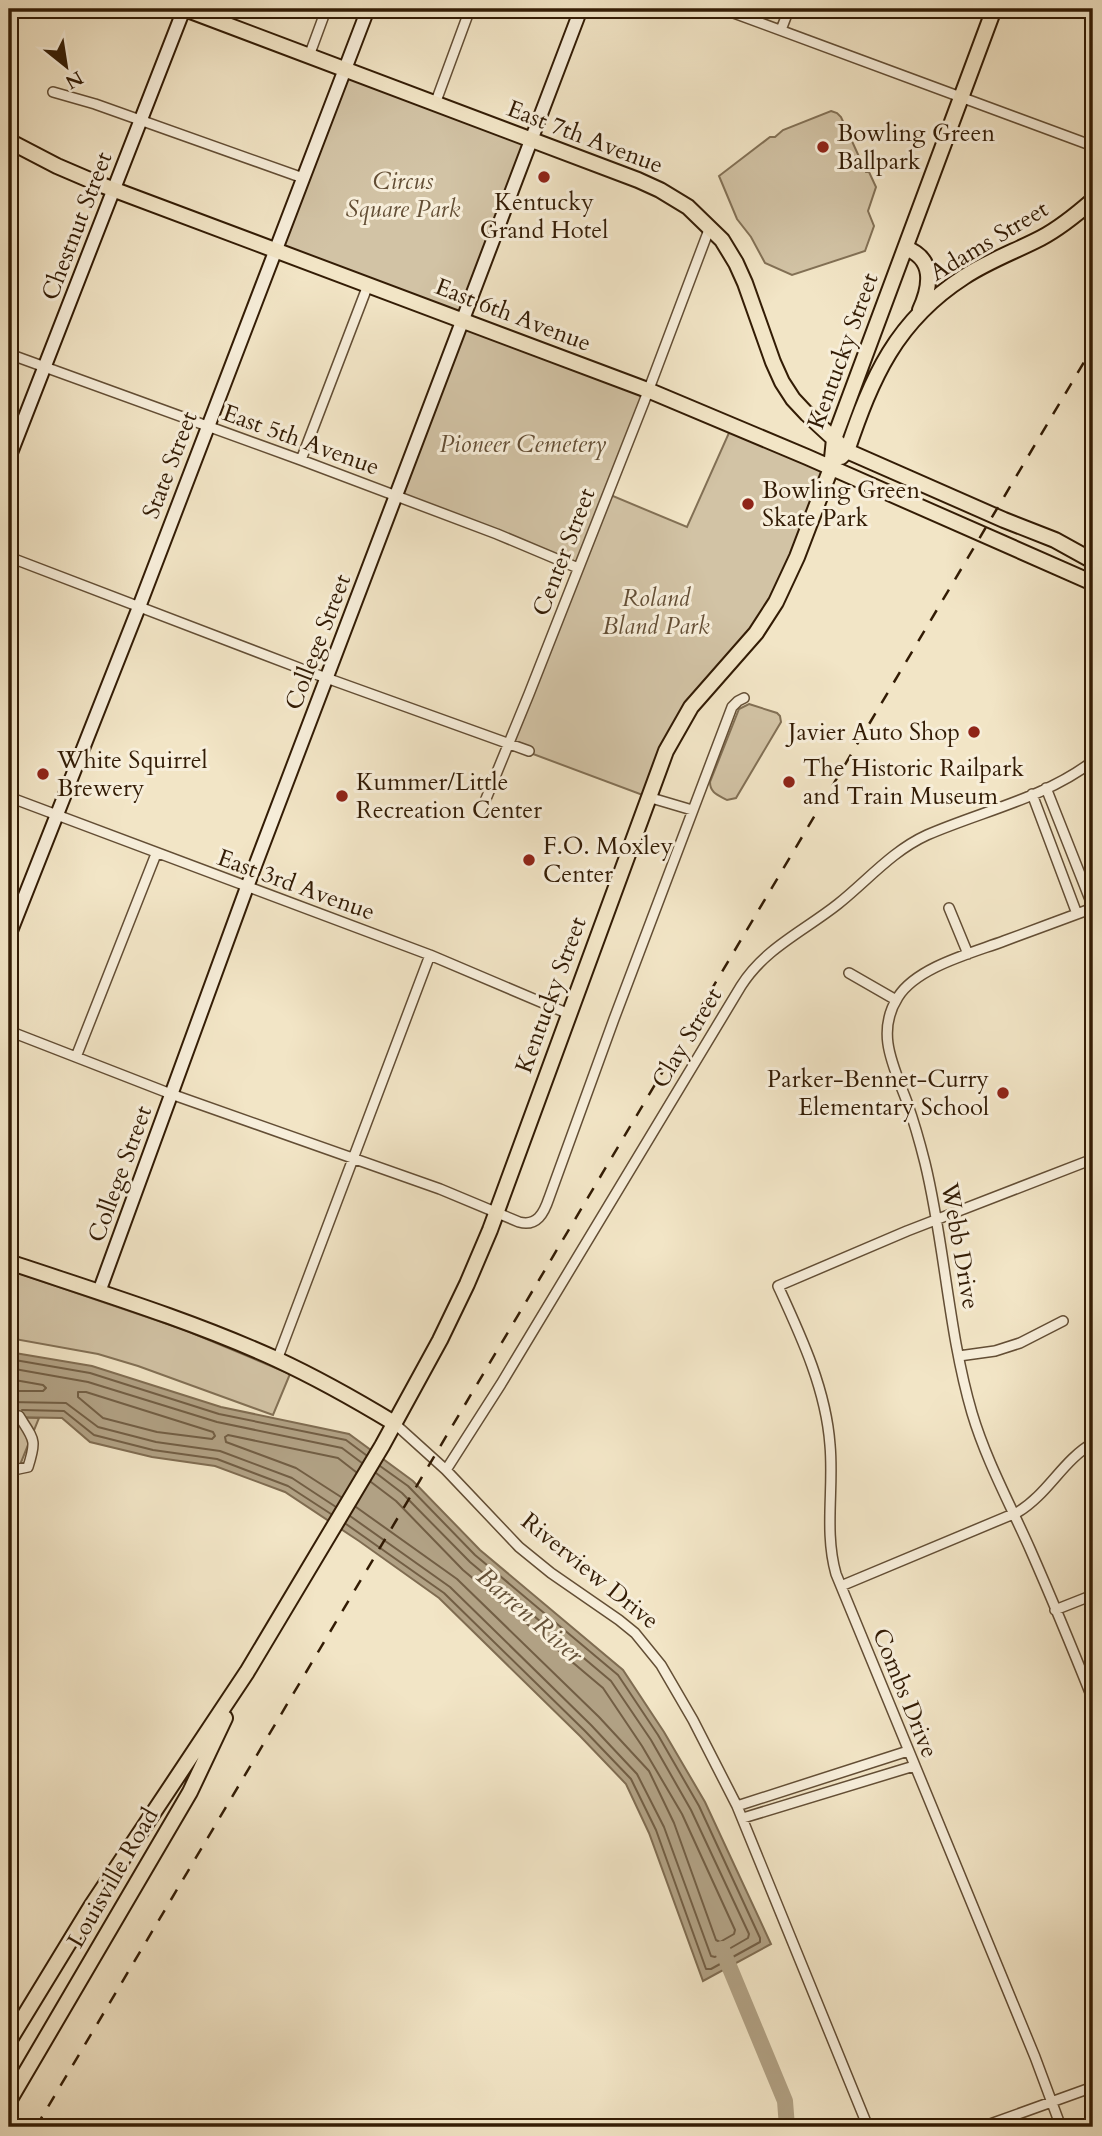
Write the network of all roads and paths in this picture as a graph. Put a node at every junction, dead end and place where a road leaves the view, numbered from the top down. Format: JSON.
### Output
{"nodes":[{"id":1,"x":184,"y":9,"type":"edge"},
{"id":2,"x":324,"y":9,"type":"edge"},
{"id":3,"x":368,"y":9,"type":"edge"},
{"id":4,"x":471,"y":9,"type":"edge"},
{"id":5,"x":581,"y":9,"type":"edge"},
{"id":6,"x":723,"y":9,"type":"edge"},
{"id":7,"x":789,"y":9,"type":"edge"},
{"id":8,"x":994,"y":9,"type":"edge"},
{"id":9,"x":781,"y":30,"type":"junction"},
{"id":10,"x":309,"y":56,"type":"junction"},
{"id":11,"x":345,"y":70,"type":"junction"},
{"id":12,"x":54,"y":92,"type":"dead end"},
{"id":13,"x":961,"y":96,"type":"junction"},
{"id":14,"x":435,"y":104,"type":"junction"},
{"id":15,"x":140,"y":120,"type":"junction"},
{"id":16,"x":531,"y":139,"type":"junction"},
{"id":17,"x":9,"y":141,"type":"edge"},
{"id":18,"x":1093,"y":146,"type":"edge"},
{"id":19,"x":303,"y":178,"type":"junction"},
{"id":20,"x":114,"y":189,"type":"junction"},
{"id":21,"x":1093,"y":200,"type":"edge"},
{"id":22,"x":709,"y":227,"type":"junction"},
{"id":23,"x":905,"y":248,"type":"junction"},
{"id":24,"x":275,"y":250,"type":"junction"},
{"id":25,"x":368,"y":285,"type":"junction"},
{"id":26,"x":919,"y":314,"type":"junction"},
{"id":27,"x":463,"y":320,"type":"junction"},
{"id":28,"x":9,"y":354,"type":"edge"},
{"id":29,"x":45,"y":368,"type":"junction"},
{"id":30,"x":648,"y":390,"type":"junction"},
{"id":31,"x":207,"y":426,"type":"junction"},
{"id":32,"x":834,"y":439,"type":"junction"},
{"id":33,"x":847,"y":451,"type":"junction"},
{"id":34,"x":9,"y":458,"type":"edge"},
{"id":35,"x":301,"y":460,"type":"junction"},
{"id":36,"x":831,"y":468,"type":"junction"},
{"id":37,"x":396,"y":496,"type":"junction"},
{"id":38,"x":9,"y":556,"type":"edge"},
{"id":39,"x":1093,"y":561,"type":"edge"},
{"id":40,"x":578,"y":568,"type":"junction"},
{"id":41,"x":1093,"y":583,"type":"edge"},
{"id":42,"x":138,"y":607,"type":"junction"},
{"id":43,"x":326,"y":678,"type":"junction"},
{"id":44,"x":744,"y":698,"type":"dead end"},
{"id":45,"x":509,"y":745,"type":"junction"},
{"id":46,"x":529,"y":751,"type":"dead end"},
{"id":47,"x":1093,"y":761,"type":"edge"},
{"id":48,"x":1046,"y":788,"type":"junction"},
{"id":49,"x":1032,"y":794,"type":"junction"},
{"id":50,"x":9,"y":797,"type":"edge"},
{"id":51,"x":648,"y":797,"type":"junction"},
{"id":52,"x":692,"y":810,"type":"junction"},
{"id":53,"x":481,"y":811,"type":"dead end"},
{"id":54,"x":56,"y":814,"type":"junction"},
{"id":55,"x":156,"y":854,"type":"junction"},
{"id":56,"x":247,"y":887,"type":"junction"},
{"id":57,"x":949,"y":908,"type":"dead end"},
{"id":58,"x":1093,"y":908,"type":"edge"},
{"id":59,"x":1077,"y":914,"type":"junction"},
{"id":60,"x":12,"y":920,"type":"edge"},
{"id":61,"x":9,"y":936,"type":"edge"},
{"id":62,"x":968,"y":954,"type":"junction"},
{"id":63,"x":430,"y":956,"type":"junction"},
{"id":64,"x":849,"y":973,"type":"dead end"},
{"id":65,"x":896,"y":1000,"type":"junction"},
{"id":66,"x":569,"y":1014,"type":"junction"},
{"id":67,"x":9,"y":1031,"type":"edge"},
{"id":68,"x":76,"y":1057,"type":"junction"},
{"id":69,"x":172,"y":1094,"type":"junction"},
{"id":70,"x":353,"y":1158,"type":"junction"},
{"id":71,"x":1093,"y":1159,"type":"edge"},
{"id":72,"x":497,"y":1212,"type":"junction"},
{"id":73,"x":936,"y":1220,"type":"junction"},
{"id":74,"x":9,"y":1262,"type":"edge"},
{"id":75,"x":99,"y":1293,"type":"junction"},
{"id":76,"x":1063,"y":1321,"type":"dead end"},
{"id":77,"x":959,"y":1356,"type":"junction"},
{"id":78,"x":277,"y":1360,"type":"junction"},
{"id":79,"x":19,"y":1416,"type":"dead end"},
{"id":80,"x":394,"y":1423,"type":"junction"},
{"id":81,"x":1093,"y":1443,"type":"edge"},
{"id":82,"x":446,"y":1470,"type":"junction"},
{"id":83,"x":9,"y":1471,"type":"edge"},
{"id":84,"x":1014,"y":1514,"type":"junction"},
{"id":85,"x":841,"y":1586,"type":"junction"},
{"id":86,"x":1093,"y":1595,"type":"edge"},
{"id":87,"x":1055,"y":1611,"type":"junction"},
{"id":88,"x":247,"y":1672,"type":"junction"},
{"id":89,"x":1093,"y":1700,"type":"edge"},
{"id":90,"x":908,"y":1751,"type":"junction"},
{"id":91,"x":914,"y":1766,"type":"junction"},
{"id":92,"x":737,"y":1805,"type":"junction"},
{"id":93,"x":743,"y":1818,"type":"junction"},
{"id":94,"x":9,"y":2041,"type":"edge"},
{"id":95,"x":1093,"y":2087,"type":"edge"},
{"id":96,"x":10,"y":2096,"type":"edge"},
{"id":97,"x":1051,"y":2102,"type":"junction"},
{"id":98,"x":868,"y":2127,"type":"edge"},
{"id":99,"x":982,"y":2127,"type":"edge"},
{"id":100,"x":1061,"y":2127,"type":"edge"}],
"edges":[{"from":1,"to":10,"type":"main road","name":"East 7th Avenue"},
{"from":1,"to":15,"type":"street","name":"Chestnut Street"},
{"from":2,"to":10,"type":"street"},
{"from":3,"to":11,"type":"street","name":"State Street"},
{"from":4,"to":14,"type":"street"},
{"from":5,"to":16,"type":"street","name":"College Street"},
{"from":6,"to":9,"type":"street"},
{"from":7,"to":9,"type":"street"},
{"from":8,"to":13,"type":"main road","name":"Kentucky Street"},
{"from":9,"to":13,"type":"street"},
{"from":10,"to":11,"type":"main road","name":"East 7th Avenue"},
{"from":11,"to":14,"type":"main road","name":"East 7th Avenue"},
{"from":11,"to":19,"type":"street","name":"State Street"},
{"from":12,"to":15,"type":"street"},
{"from":13,"to":18,"type":"street"},
{"from":13,"to":23,"type":"main road","name":"Kentucky Street"},
{"from":14,"to":16,"type":"main road","name":"East 7th Avenue"},
{"from":15,"to":19,"type":"street"},
{"from":15,"to":20,"type":"street","name":"Chestnut Street"},
{"from":16,"to":22,"type":"main road","name":"East 7th Avenue"},
{"from":16,"to":27,"type":"street","name":"College Street"},
{"from":17,"to":20,"type":"main road","name":"East 6th Avenue"},
{"from":19,"to":24,"type":"street","name":"State Street"},
{"from":20,"to":24,"type":"main road","name":"East 6th Avenue"},
{"from":20,"to":29,"type":"street","name":"Chestnut Street"},
{"from":21,"to":26,"type":"main road","name":"Adams Street"},
{"from":22,"to":30,"type":"street","name":"Center Street"},
{"from":22,"to":32,"type":"main road","name":"East 7th Avenue"},
{"from":23,"to":26,"type":"main road"},
{"from":23,"to":32,"type":"main road","name":"Kentucky Street"},
{"from":24,"to":25,"type":"main road","name":"East 6th Avenue"},
{"from":24,"to":31,"type":"street","name":"State Street"},
{"from":25,"to":27,"type":"main road","name":"East 6th Avenue"},
{"from":25,"to":35,"type":"street"},
{"from":26,"to":33,"type":"main road","name":"Adams Street"},
{"from":27,"to":30,"type":"main road","name":"East 6th Avenue"},
{"from":27,"to":37,"type":"street","name":"College Street"},
{"from":28,"to":29,"type":"street","name":"East 5th Avenue"},
{"from":29,"to":31,"type":"street","name":"East 5th Avenue"},
{"from":29,"to":34,"type":"street","name":"Chestnut Street"},
{"from":30,"to":36,"type":"main road","name":"East 6th Avenue"},
{"from":30,"to":40,"type":"street","name":"Center Street"},
{"from":31,"to":35,"type":"street","name":"East 5th Avenue"},
{"from":31,"to":42,"type":"street","name":"State Street"},
{"from":32,"to":33,"type":"main road","name":"East 7th Avenue"},
{"from":32,"to":36,"type":"main road","name":"Kentucky Street"},
{"from":33,"to":36,"type":"main road","name":"Adams Street"},
{"from":33,"to":39,"type":"main road"},
{"from":35,"to":37,"type":"street","name":"East 5th Avenue"},
{"from":36,"to":41,"type":"main road","name":"East 6th Avenue"},
{"from":36,"to":51,"type":"main road","name":"Kentucky Street"},
{"from":37,"to":40,"type":"street","name":"East 5th Avenue"},
{"from":37,"to":43,"type":"street","name":"College Street"},
{"from":38,"to":42,"type":"street"},
{"from":40,"to":45,"type":"street","name":"Center Street"},
{"from":42,"to":43,"type":"street"},
{"from":42,"to":54,"type":"street","name":"State Street"},
{"from":43,"to":45,"type":"street"},
{"from":43,"to":56,"type":"street","name":"College Street"},
{"from":44,"to":52,"type":"street"},
{"from":45,"to":46,"type":"street"},
{"from":45,"to":53,"type":"street","name":"Center Street"},
{"from":47,"to":48,"type":"street","name":"Clay Street"},
{"from":48,"to":49,"type":"street","name":"Clay Street"},
{"from":48,"to":58,"type":"street"},
{"from":49,"to":59,"type":"street"},
{"from":49,"to":82,"type":"street","name":"Clay Street"},
{"from":50,"to":54,"type":"street","name":"East 3rd Avenue"},
{"from":51,"to":52,"type":"street"},
{"from":51,"to":66,"type":"main road","name":"Kentucky Street"},
{"from":52,"to":72,"type":"street"},
{"from":54,"to":55,"type":"street","name":"East 3rd Avenue"},
{"from":54,"to":60,"type":"street","name":"State Street"},
{"from":55,"to":56,"type":"street","name":"East 3rd Avenue"},
{"from":55,"to":68,"type":"street"},
{"from":56,"to":63,"type":"street","name":"East 3rd Avenue"},
{"from":56,"to":69,"type":"street","name":"College Street"},
{"from":57,"to":62,"type":"street"},
{"from":58,"to":59,"type":"street"},
{"from":59,"to":62,"type":"street"},
{"from":60,"to":61,"type":"street","name":"State Street"},
{"from":62,"to":65,"type":"street"},
{"from":63,"to":66,"type":"street","name":"East 3rd Avenue"},
{"from":63,"to":70,"type":"street"},
{"from":64,"to":65,"type":"street"},
{"from":65,"to":73,"type":"street","name":"Webb Drive"},
{"from":66,"to":72,"type":"main road","name":"Kentucky Street"},
{"from":67,"to":68,"type":"street"},
{"from":68,"to":69,"type":"street"},
{"from":69,"to":70,"type":"street"},
{"from":69,"to":75,"type":"street","name":"College Street"},
{"from":70,"to":72,"type":"street"},
{"from":70,"to":78,"type":"street"},
{"from":71,"to":73,"type":"street"},
{"from":72,"to":80,"type":"main road","name":"Kentucky Street"},
{"from":73,"to":77,"type":"street","name":"Webb Drive"},
{"from":73,"to":85,"type":"street","name":"Combs Drive"},
{"from":74,"to":75,"type":"main road","name":"Riverview Drive"},
{"from":75,"to":78,"type":"main road","name":"Riverview Drive"},
{"from":76,"to":77,"type":"street"},
{"from":77,"to":84,"type":"street","name":"Webb Drive"},
{"from":78,"to":80,"type":"main road","name":"Riverview Drive"},
{"from":79,"to":83,"type":"street"},
{"from":80,"to":82,"type":"street","name":"Riverview Drive"},
{"from":80,"to":88,"type":"main road","name":"Louisville Road"},
{"from":81,"to":84,"type":"street"},
{"from":82,"to":92,"type":"street","name":"Riverview Drive"},
{"from":84,"to":85,"type":"street"},
{"from":84,"to":87,"type":"street","name":"Webb Drive"},
{"from":85,"to":90,"type":"street","name":"Combs Drive"},
{"from":86,"to":87,"type":"street"},
{"from":87,"to":89,"type":"street","name":"Webb Drive"},
{"from":88,"to":94,"type":"main road","name":"Louisville Road"},
{"from":88,"to":96,"type":"main road","name":"Louisville Road"},
{"from":90,"to":91,"type":"street","name":"Combs Drive"},
{"from":90,"to":92,"type":"street"},
{"from":91,"to":93,"type":"street"},
{"from":91,"to":97,"type":"street","name":"Combs Drive"},
{"from":92,"to":93,"type":"street","name":"Riverview Drive"},
{"from":93,"to":98,"type":"street","name":"Riverview Drive"},
{"from":95,"to":97,"type":"street"},
{"from":97,"to":99,"type":"street"},
{"from":97,"to":100,"type":"street","name":"Combs Drive"}]}
